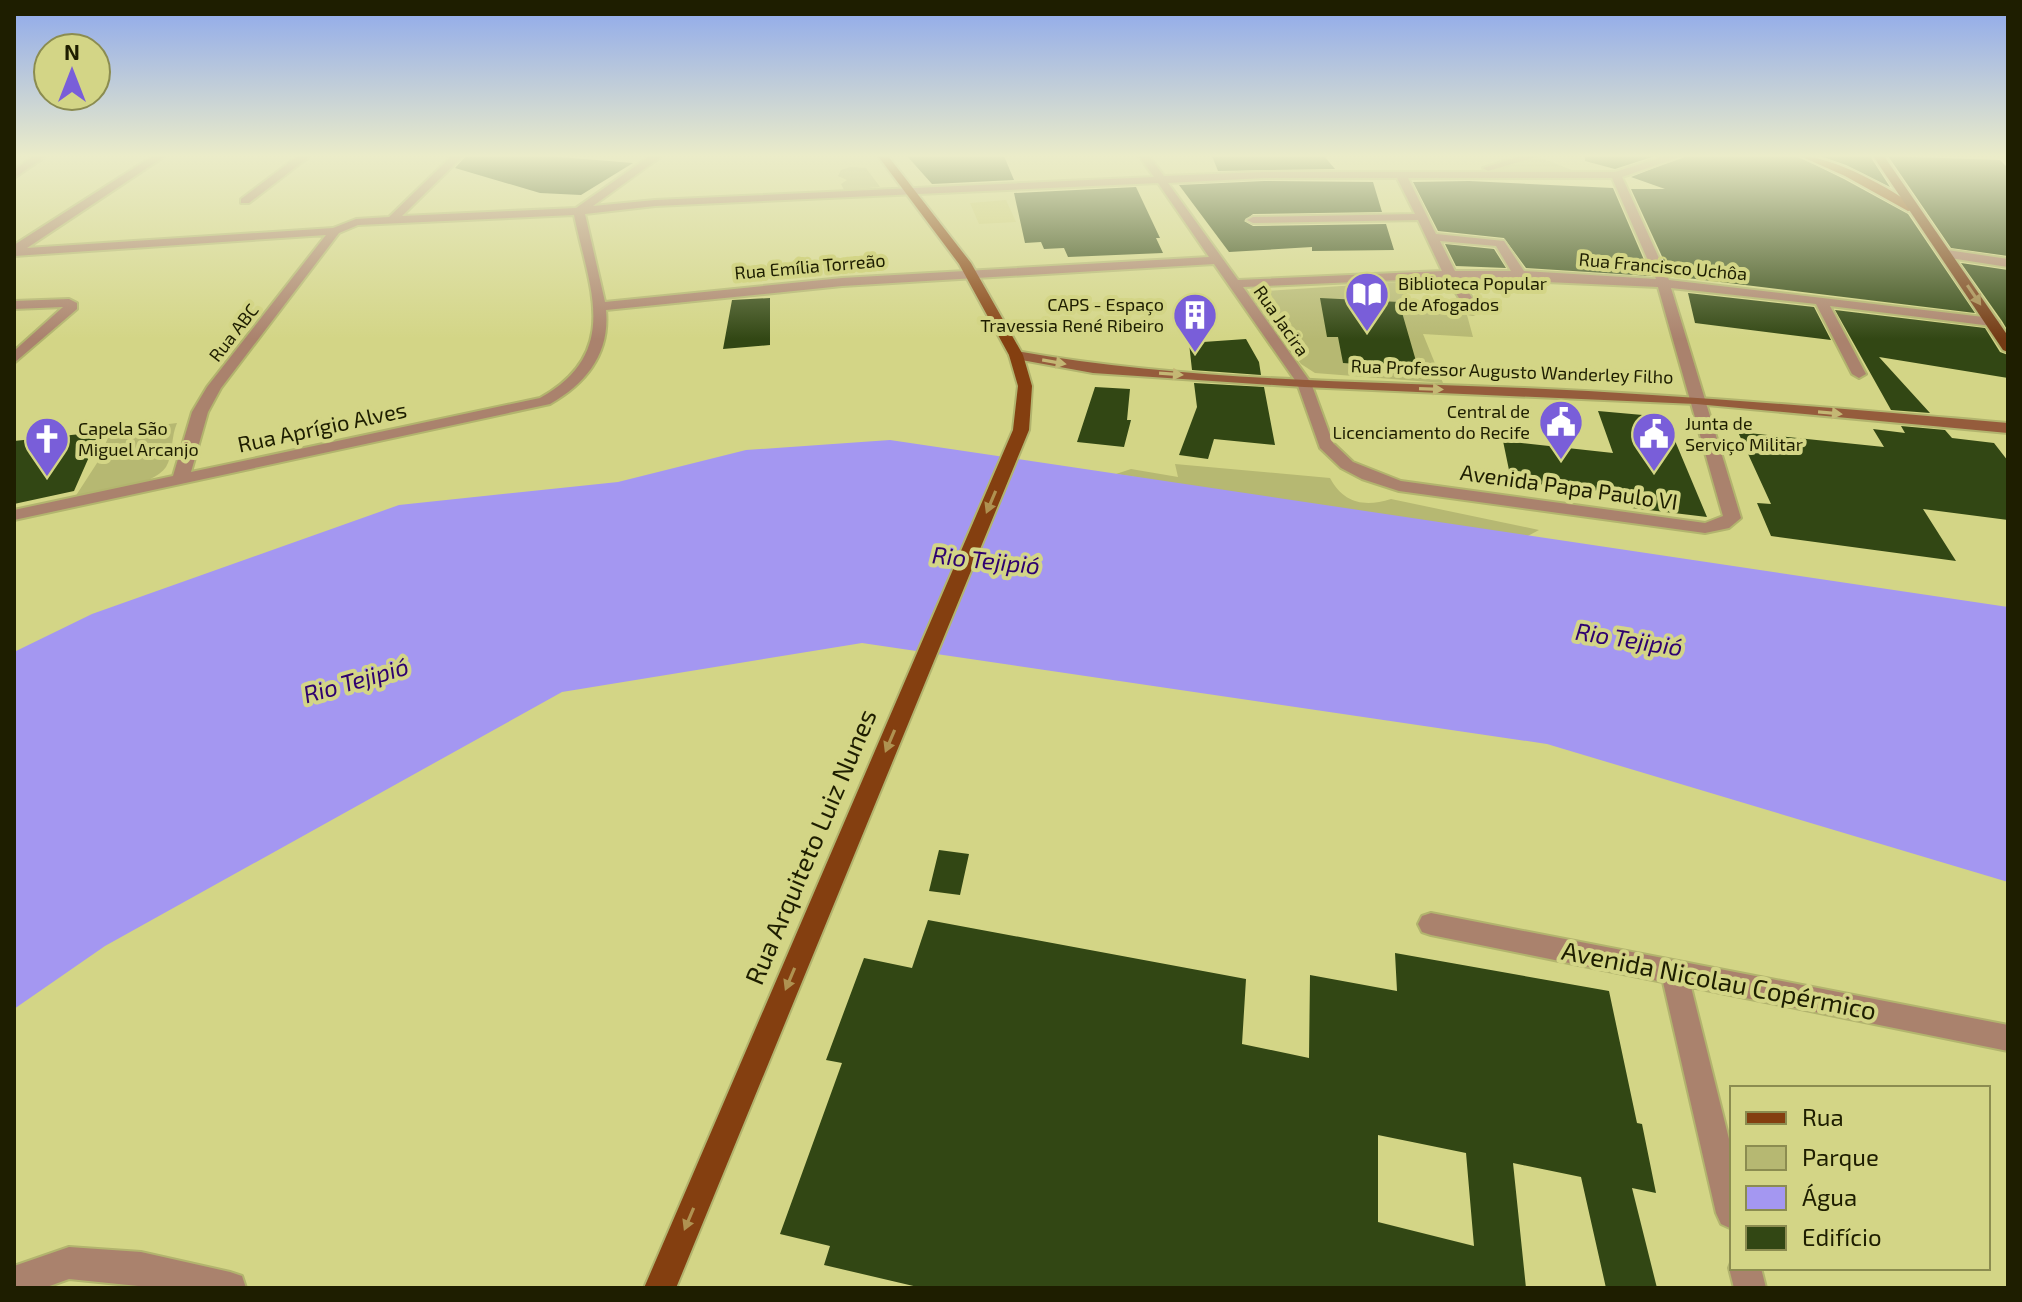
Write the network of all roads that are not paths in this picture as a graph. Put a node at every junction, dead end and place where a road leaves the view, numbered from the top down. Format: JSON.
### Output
{"nodes":[{"id":1,"x":69,"y":217,"type":"edge"},
{"id":2,"x":427,"y":217,"type":"edge"},
{"id":3,"x":580,"y":217,"type":"edge"},
{"id":4,"x":931,"y":217,"type":"edge"},
{"id":5,"x":1186,"y":217,"type":"edge"},
{"id":6,"x":1423,"y":217,"type":"joint"},
{"id":7,"x":1634,"y":217,"type":"edge"},
{"id":8,"x":1918,"y":217,"type":"edge"},
{"id":9,"x":394,"y":218,"type":"joint"},
{"id":10,"x":1253,"y":220,"type":"dead end"},
{"id":11,"x":339,"y":228,"type":"junction"},
{"id":12,"x":1434,"y":237,"type":"junction"},
{"id":13,"x":16,"y":252,"type":"edge"},
{"id":14,"x":1947,"y":254,"type":"junction"},
{"id":15,"x":1217,"y":260,"type":"junction"},
{"id":16,"x":2008,"y":263,"type":"edge"},
{"id":17,"x":972,"y":273,"type":"junction"},
{"id":18,"x":1450,"y":274,"type":"junction"},
{"id":19,"x":1520,"y":275,"type":"junction"},
{"id":20,"x":1663,"y":282,"type":"junction"},
{"id":21,"x":1233,"y":284,"type":"junction"},
{"id":22,"x":1821,"y":301,"type":"junction"},
{"id":23,"x":14,"y":305,"type":"edge"},
{"id":24,"x":599,"y":307,"type":"junction"},
{"id":25,"x":1473,"y":310,"type":"dead end"},
{"id":26,"x":1992,"y":322,"type":"junction"},
{"id":27,"x":2008,"y":347,"type":"edge"},
{"id":28,"x":1016,"y":355,"type":"junction"},
{"id":29,"x":14,"y":359,"type":"edge"},
{"id":30,"x":1859,"y":374,"type":"dead end"},
{"id":31,"x":1304,"y":383,"type":"junction"},
{"id":32,"x":1696,"y":400,"type":"junction"},
{"id":33,"x":2008,"y":428,"type":"edge"},
{"id":34,"x":181,"y":478,"type":"junction"},
{"id":35,"x":1399,"y":486,"type":"joint"},
{"id":36,"x":14,"y":515,"type":"edge"},
{"id":37,"x":1431,"y":924,"type":"dead end"},
{"id":38,"x":1674,"y":972,"type":"junction"},
{"id":39,"x":2008,"y":1038,"type":"edge"},
{"id":40,"x":1730,"y":1205,"type":"edge"},
{"id":41,"x":14,"y":1282,"type":"edge"},
{"id":42,"x":230,"y":1288,"type":"edge"},
{"id":43,"x":660,"y":1288,"type":"edge"}],
"edges":[{"from":1,"to":13,"type":"street"},
{"from":2,"to":9,"type":"street"},
{"from":3,"to":24,"type":"street"},
{"from":4,"to":17,"type":"main road","name":"Rua Arquiteto Luiz Nunes"},
{"from":5,"to":15,"type":"street","name":"Rua Jacira"},
{"from":6,"to":10,"type":"street"},
{"from":6,"to":12,"type":"street"},
{"from":7,"to":20,"type":"street"},
{"from":8,"to":14,"type":"highway"},
{"from":9,"to":11,"type":"street"},
{"from":11,"to":13,"type":"street"},
{"from":11,"to":34,"type":"street","name":"Rua ABC"},
{"from":12,"to":18,"type":"street"},
{"from":12,"to":19,"type":"street"},
{"from":14,"to":16,"type":"street"},
{"from":14,"to":26,"type":"highway","one_way":true},
{"from":15,"to":17,"type":"street","name":"Rua Emília Torreão"},
{"from":15,"to":21,"type":"street","name":"Rua Jacira"},
{"from":17,"to":24,"type":"street","name":"Rua Emília Torreão"},
{"from":17,"to":28,"type":"main road","name":"Rua Arquiteto Luiz Nunes"},
{"from":18,"to":19,"type":"street","name":"Rua Francisco Uchôa"},
{"from":18,"to":21,"type":"street","name":"Rua Francisco Uchôa"},
{"from":18,"to":25,"type":"street"},
{"from":19,"to":20,"type":"street","name":"Rua Francisco Uchôa"},
{"from":20,"to":22,"type":"street","name":"Rua Francisco Uchôa"},
{"from":20,"to":32,"type":"street"},
{"from":21,"to":31,"type":"street","name":"Rua Jacira"},
{"from":22,"to":26,"type":"street","name":"Rua Francisco Uchôa"},
{"from":22,"to":30,"type":"street"},
{"from":23,"to":29,"type":"street"},
{"from":24,"to":34,"type":"street","name":"Rua Aprígio Alves"},
{"from":26,"to":27,"type":"highway"},
{"from":28,"to":31,"type":"main road","name":"Rua Professor Augusto Wanderley Filho","one_way":true},
{"from":28,"to":43,"type":"main road","name":"Rua Arquiteto Luiz Nunes","one_way":true},
{"from":31,"to":32,"type":"main road","name":"Rua Professor Augusto Wanderley Filho","one_way":true},
{"from":31,"to":35,"type":"street","name":"Rua Jacira"},
{"from":32,"to":33,"type":"main road","name":"Rua Professor Augusto Wanderley Filho","one_way":true},
{"from":32,"to":35,"type":"street","name":"Avenida Papa Paulo VI"},
{"from":34,"to":36,"type":"street","name":"Rua Aprígio Alves"},
{"from":37,"to":38,"type":"street","name":"Avenida Nicolau Copérmico"},
{"from":38,"to":39,"type":"street","name":"Avenida Nicolau Copérmico"},
{"from":38,"to":40,"type":"street"},
{"from":41,"to":42,"type":"street"}]}
